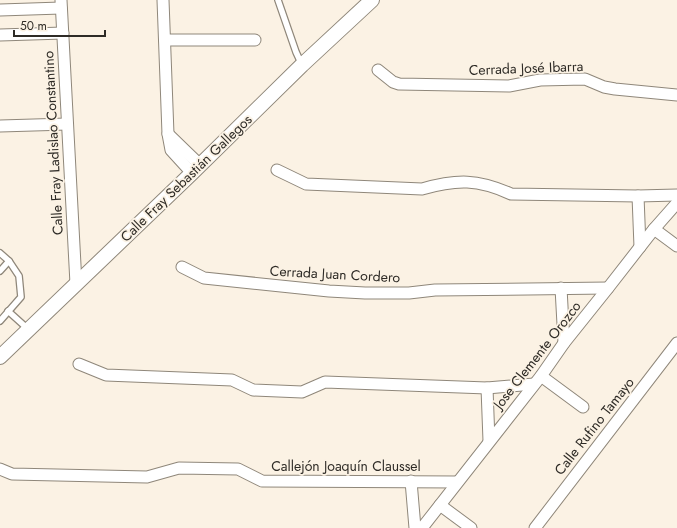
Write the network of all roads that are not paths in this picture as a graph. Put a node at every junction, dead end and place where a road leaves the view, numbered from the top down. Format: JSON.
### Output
{"nodes":[{"id":1,"x":163,"y":0,"type":"edge"},
{"id":2,"x":278,"y":0,"type":"edge"},
{"id":3,"x":372,"y":0,"type":"edge"},
{"id":4,"x":61,"y":4,"type":"edge"},
{"id":5,"x":0,"y":10,"type":"edge"},
{"id":6,"x":62,"y":33,"type":"junction"},
{"id":7,"x":0,"y":35,"type":"edge"},
{"id":8,"x":165,"y":40,"type":"junction"},
{"id":9,"x":255,"y":40,"type":"dead end"},
{"id":10,"x":302,"y":65,"type":"junction"},
{"id":11,"x":378,"y":70,"type":"dead end"},
{"id":12,"x":677,"y":95,"type":"edge"},
{"id":13,"x":67,"y":124,"type":"junction"},
{"id":14,"x":0,"y":126,"type":"edge"},
{"id":15,"x":196,"y":169,"type":"junction"},
{"id":16,"x":277,"y":170,"type":"dead end"},
{"id":17,"x":677,"y":195,"type":"edge"},
{"id":18,"x":638,"y":196,"type":"junction"},
{"id":19,"x":677,"y":203,"type":"edge"},
{"id":20,"x":654,"y":229,"type":"junction"},
{"id":21,"x":677,"y":246,"type":"edge"},
{"id":22,"x":640,"y":247,"type":"junction"},
{"id":23,"x":0,"y":253,"type":"edge"},
{"id":24,"x":9,"y":261,"type":"junction"},
{"id":25,"x":182,"y":267,"type":"dead end"},
{"id":26,"x":0,"y":271,"type":"edge"},
{"id":27,"x":76,"y":284,"type":"junction"},
{"id":28,"x":561,"y":288,"type":"junction"},
{"id":29,"x":608,"y":288,"type":"junction"},
{"id":30,"x":8,"y":311,"type":"junction"},
{"id":31,"x":0,"y":321,"type":"edge"},
{"id":32,"x":28,"y":329,"type":"junction"},
{"id":33,"x":564,"y":343,"type":"junction"},
{"id":34,"x":677,"y":343,"type":"edge"},
{"id":35,"x":0,"y":357,"type":"edge"},
{"id":36,"x":79,"y":364,"type":"dead end"},
{"id":37,"x":537,"y":380,"type":"junction"},
{"id":38,"x":487,"y":388,"type":"junction"},
{"id":39,"x":583,"y":407,"type":"dead end"},
{"id":40,"x":489,"y":441,"type":"junction"},
{"id":41,"x":0,"y":469,"type":"edge"},
{"id":42,"x":411,"y":481,"type":"junction"},
{"id":43,"x":457,"y":482,"type":"junction"},
{"id":44,"x":440,"y":505,"type":"junction"},
{"id":45,"x":415,"y":528,"type":"edge"},
{"id":46,"x":422,"y":528,"type":"edge"},
{"id":47,"x":470,"y":528,"type":"edge"},
{"id":48,"x":535,"y":528,"type":"edge"}],
"edges":[{"from":1,"to":8,"type":"street"},
{"from":2,"to":10,"type":"lane"},
{"from":3,"to":10,"type":"street","name":"Calle Fray Sebastián Gallegos"},
{"from":4,"to":5,"type":"street"},
{"from":4,"to":6,"type":"street","name":"Calle Fray Ladislao Constantino"},
{"from":6,"to":7,"type":"street"},
{"from":6,"to":13,"type":"street","name":"Calle Fray Ladislao Constantino"},
{"from":8,"to":9,"type":"street"},
{"from":8,"to":15,"type":"street"},
{"from":10,"to":15,"type":"street","name":"Calle Fray Sebastián Gallegos"},
{"from":11,"to":12,"type":"street","name":"Cerrada José Ibarra"},
{"from":13,"to":14,"type":"street"},
{"from":13,"to":27,"type":"street","name":"Calle Fray Ladislao Constantino"},
{"from":15,"to":27,"type":"street","name":"Calle Fray Sebastián Gallegos"},
{"from":16,"to":18,"type":"street"},
{"from":17,"to":18,"type":"street"},
{"from":18,"to":22,"type":"street"},
{"from":19,"to":20,"type":"street","name":"Jose Clemente Orozco"},
{"from":20,"to":21,"type":"street"},
{"from":20,"to":22,"type":"street","name":"Jose Clemente Orozco"},
{"from":22,"to":29,"type":"street","name":"Jose Clemente Orozco"},
{"from":23,"to":24,"type":"lane"},
{"from":24,"to":26,"type":"lane"},
{"from":24,"to":30,"type":"lane"},
{"from":25,"to":28,"type":"street","name":"Cerrada Juan Cordero"},
{"from":27,"to":32,"type":"street","name":"Calle Fray Sebastián Gallegos"},
{"from":28,"to":29,"type":"street","name":"Cerrada Juan Cordero"},
{"from":28,"to":33,"type":"street"},
{"from":29,"to":33,"type":"street","name":"Jose Clemente Orozco"},
{"from":30,"to":31,"type":"lane"},
{"from":30,"to":32,"type":"lane"},
{"from":32,"to":35,"type":"street","name":"Calle Fray Sebastián Gallegos"},
{"from":33,"to":37,"type":"street","name":"Jose Clemente Orozco"},
{"from":34,"to":48,"type":"street","name":"Calle Rufino Tamayo"},
{"from":36,"to":38,"type":"street"},
{"from":37,"to":38,"type":"street"},
{"from":37,"to":39,"type":"street"},
{"from":37,"to":40,"type":"street","name":"Jose Clemente Orozco"},
{"from":38,"to":40,"type":"street"},
{"from":40,"to":43,"type":"street","name":"Jose Clemente Orozco"},
{"from":41,"to":42,"type":"street","name":"Callejón Joaquín Claussel"},
{"from":42,"to":43,"type":"street","name":"Callejón Joaquín Claussel"},
{"from":42,"to":45,"type":"street"},
{"from":43,"to":44,"type":"street","name":"Jose Clemente Orozco"},
{"from":44,"to":46,"type":"street","name":"Jose Clemente Orozco"},
{"from":44,"to":47,"type":"street"}]}
